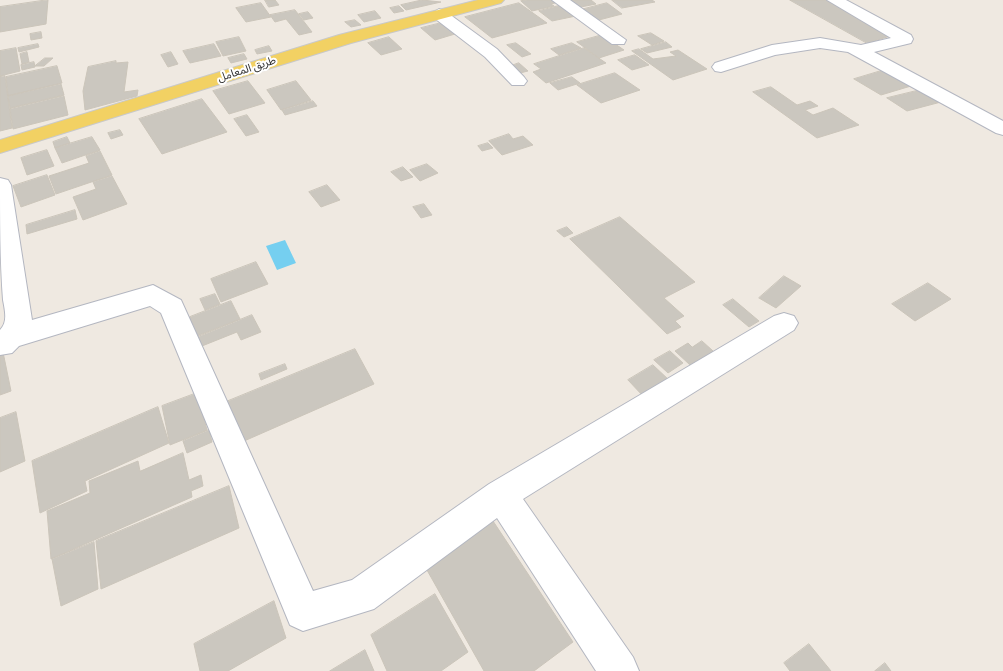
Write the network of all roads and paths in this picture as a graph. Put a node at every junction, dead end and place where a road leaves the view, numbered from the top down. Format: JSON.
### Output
{"nodes":[{"id":1,"x":496,"y":0,"type":"edge"},
{"id":2,"x":560,"y":0,"type":"edge"},
{"id":3,"x":835,"y":0,"type":"edge"},
{"id":4,"x":439,"y":14,"type":"junction"},
{"id":5,"x":618,"y":40,"type":"dead end"},
{"id":6,"x":860,"y":51,"type":"junction"},
{"id":7,"x":721,"y":67,"type":"dead end"},
{"id":8,"x":518,"y":81,"type":"dead end"},
{"id":9,"x":1003,"y":130,"type":"edge"},
{"id":10,"x":0,"y":147,"type":"edge"},
{"id":11,"x":0,"y":185,"type":"edge"},
{"id":12,"x":784,"y":323,"type":"dead end"},
{"id":13,"x":6,"y":341,"type":"edge"},
{"id":14,"x":501,"y":495,"type":"junction"},
{"id":15,"x":619,"y":671,"type":"edge"}],
"edges":[{"from":1,"to":4,"type":"main road","name":"طريق المعامل"},
{"from":2,"to":5,"type":"street"},
{"from":3,"to":6,"type":"street"},
{"from":4,"to":8,"type":"street"},
{"from":4,"to":10,"type":"main road","name":"طريق المعامل"},
{"from":6,"to":7,"type":"street"},
{"from":6,"to":9,"type":"street"},
{"from":11,"to":13,"type":"street"},
{"from":12,"to":14,"type":"street"},
{"from":13,"to":14,"type":"street"},
{"from":14,"to":15,"type":"street"}]}
